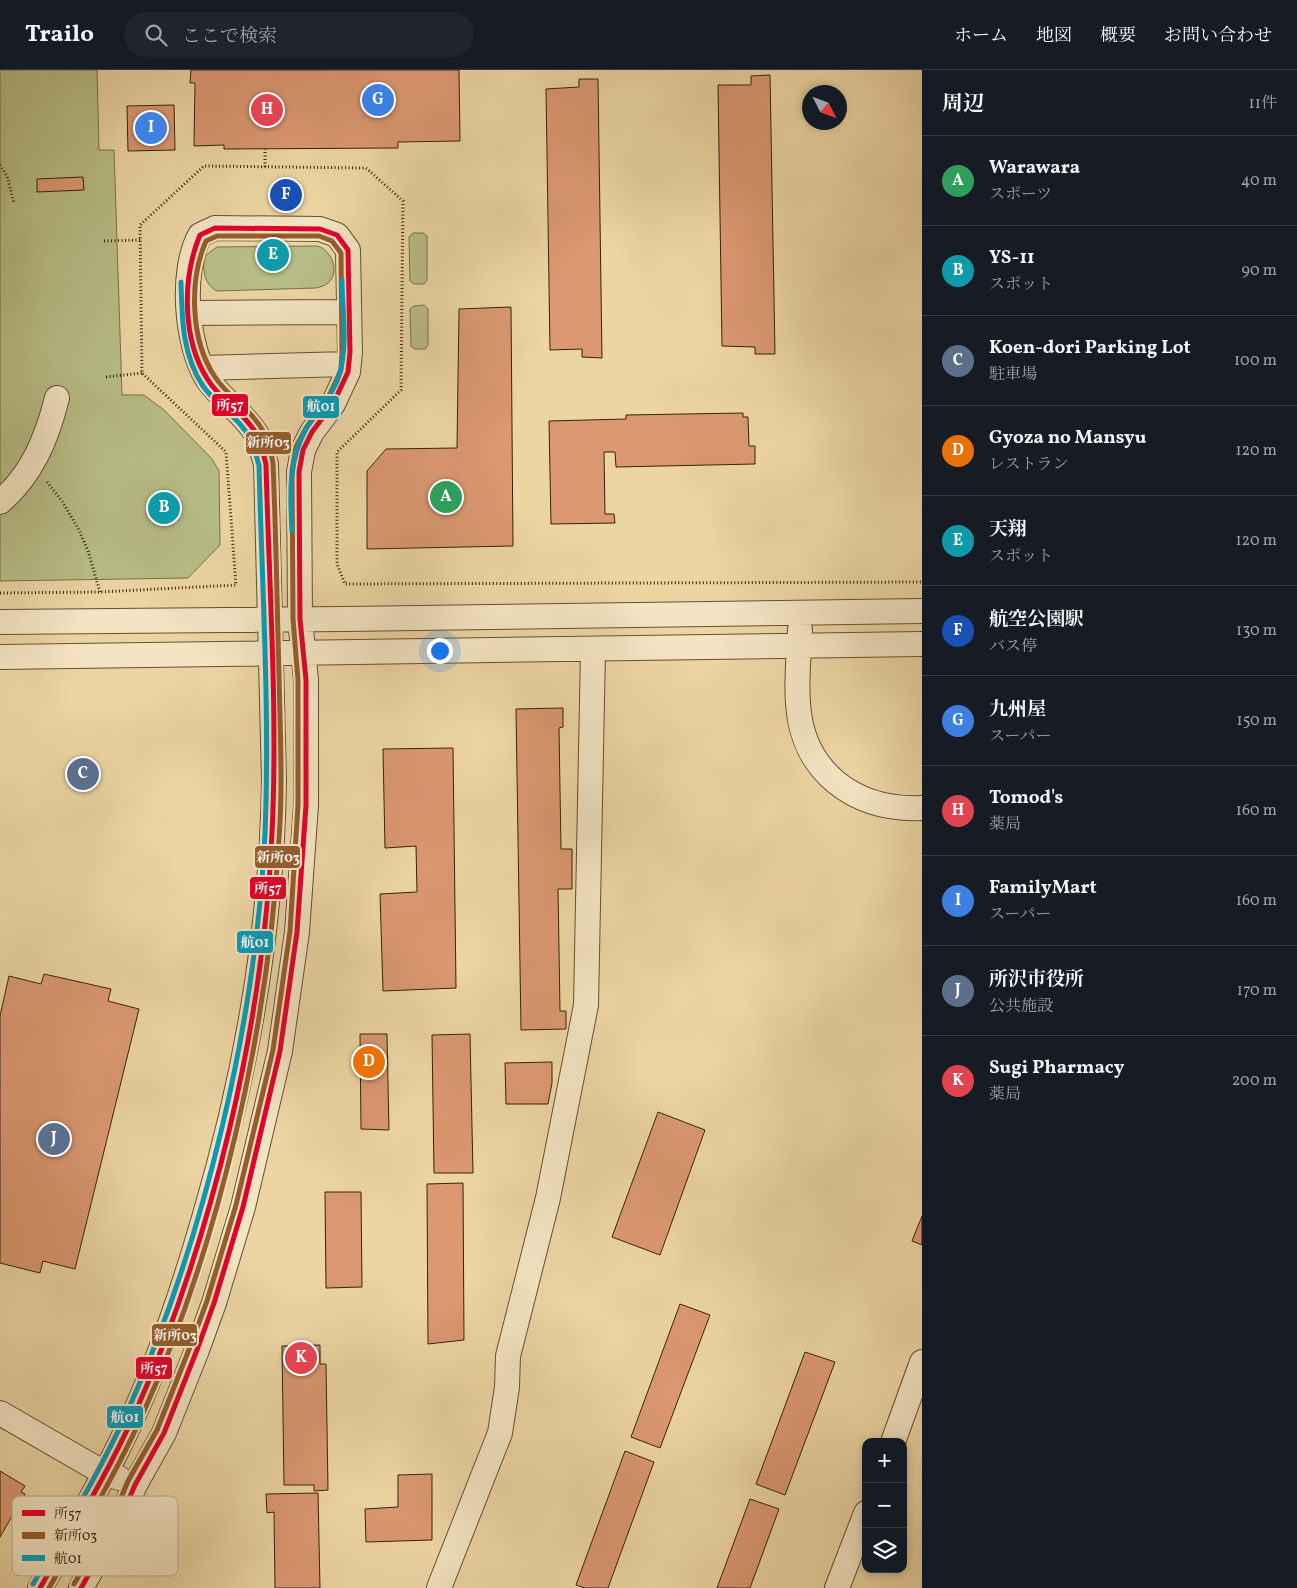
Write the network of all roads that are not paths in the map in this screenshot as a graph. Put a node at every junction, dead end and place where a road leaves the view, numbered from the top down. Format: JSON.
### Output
{"nodes":[{"id":1,"x":349,"y":312,"type":"junction"},
{"id":2,"x":190,"y":313,"type":"junction"},
{"id":3,"x":348,"y":364,"type":"junction"},
{"id":4,"x":202,"y":368,"type":"junction"},
{"id":5,"x":57,"y":398,"type":"dead end"},
{"id":6,"x":0,"y":502,"type":"edge"},
{"id":7,"x":922,"y":611,"type":"edge"},
{"id":8,"x":801,"y":612,"type":"junction"},
{"id":9,"x":269,"y":619,"type":"junction"},
{"id":10,"x":300,"y":619,"type":"junction"},
{"id":11,"x":0,"y":622,"type":"edge"},
{"id":12,"x":922,"y":644,"type":"edge"},
{"id":13,"x":799,"y":646,"type":"junction"},
{"id":14,"x":593,"y":650,"type":"junction"},
{"id":15,"x":304,"y":654,"type":"junction"},
{"id":16,"x":270,"y":655,"type":"junction"},
{"id":17,"x":0,"y":658,"type":"edge"},
{"id":18,"x":922,"y":808,"type":"edge"},
{"id":19,"x":922,"y":1362,"type":"edge"},
{"id":20,"x":0,"y":1413,"type":"edge"},
{"id":21,"x":912,"y":1421,"type":"edge"},
{"id":22,"x":897,"y":1438,"type":"edge"},
{"id":23,"x":104,"y":1472,"type":"junction"},
{"id":24,"x":135,"y":1485,"type":"junction"},
{"id":25,"x":91,"y":1496,"type":"edge"},
{"id":26,"x":130,"y":1496,"type":"edge"},
{"id":27,"x":862,"y":1524,"type":"edge"},
{"id":28,"x":47,"y":1576,"type":"edge"},
{"id":29,"x":88,"y":1576,"type":"edge"},
{"id":30,"x":40,"y":1588,"type":"edge"},
{"id":31,"x":81,"y":1588,"type":"edge"},
{"id":32,"x":439,"y":1588,"type":"edge"},
{"id":33,"x":838,"y":1588,"type":"edge"}],
"edges":[{"from":1,"to":2,"type":"street"},
{"from":1,"to":2,"type":"street"},
{"from":1,"to":3,"type":"street"},
{"from":2,"to":4,"type":"street"},
{"from":3,"to":4,"type":"street"},
{"from":3,"to":10,"type":"street"},
{"from":4,"to":9,"type":"street"},
{"from":5,"to":6,"type":"street"},
{"from":7,"to":8,"type":"street"},
{"from":8,"to":10,"type":"street"},
{"from":8,"to":13,"type":"street"},
{"from":9,"to":10,"type":"street"},
{"from":9,"to":11,"type":"street"},
{"from":9,"to":16,"type":"street"},
{"from":10,"to":15,"type":"street"},
{"from":12,"to":13,"type":"street"},
{"from":13,"to":14,"type":"street"},
{"from":13,"to":18,"type":"street"},
{"from":14,"to":15,"type":"street"},
{"from":14,"to":32,"type":"street"},
{"from":15,"to":16,"type":"street"},
{"from":15,"to":24,"type":"street"},
{"from":16,"to":17,"type":"street"},
{"from":16,"to":23,"type":"street"},
{"from":19,"to":21,"type":"street"},
{"from":20,"to":23,"type":"street"},
{"from":21,"to":22,"type":"street"},
{"from":23,"to":24,"type":"street"},
{"from":23,"to":25,"type":"street"},
{"from":24,"to":26,"type":"street"},
{"from":27,"to":33,"type":"street"},
{"from":28,"to":30,"type":"street"},
{"from":29,"to":31,"type":"street"}]}
